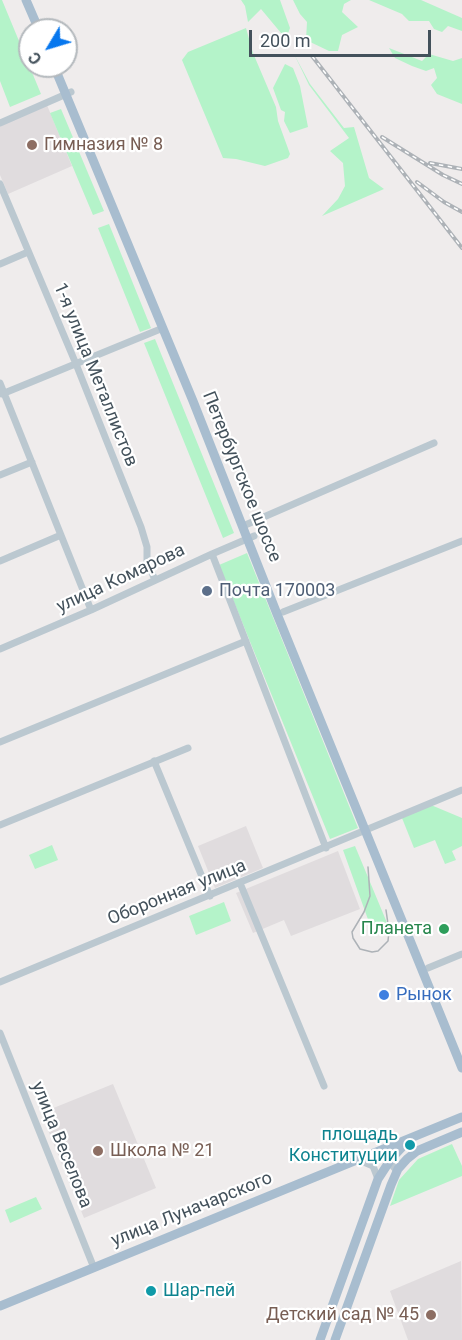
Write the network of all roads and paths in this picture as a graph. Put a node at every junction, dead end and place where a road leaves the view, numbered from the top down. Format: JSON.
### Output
{"nodes":[{"id":1,"x":26,"y":0,"type":"edge"},
{"id":2,"x":32,"y":0,"type":"edge"},
{"id":3,"x":34,"y":18,"type":"edge"},
{"id":4,"x":40,"y":18,"type":"edge"},
{"id":5,"x":61,"y":78,"type":"edge"},
{"id":6,"x":64,"y":78,"type":"edge"},
{"id":7,"x":69,"y":93,"type":"junction"},
{"id":8,"x":0,"y":123,"type":"edge"},
{"id":9,"x":0,"y":184,"type":"edge"},
{"id":10,"x":28,"y":252,"type":"junction"},
{"id":11,"x":0,"y":264,"type":"edge"},
{"id":12,"x":163,"y":328,"type":"junction"},
{"id":13,"x":76,"y":364,"type":"junction"},
{"id":14,"x":0,"y":383,"type":"edge"},
{"id":15,"x":2,"y":394,"type":"edge"},
{"id":16,"x":434,"y":442,"type":"dead end"},
{"id":17,"x":32,"y":462,"type":"junction"},
{"id":18,"x":0,"y":475,"type":"edge"},
{"id":19,"x":246,"y":525,"type":"junction"},
{"id":20,"x":62,"y":535,"type":"junction"},
{"id":21,"x":251,"y":538,"type":"junction"},
{"id":22,"x":462,"y":541,"type":"edge"},
{"id":23,"x":212,"y":554,"type":"junction"},
{"id":24,"x":0,"y":561,"type":"edge"},
{"id":25,"x":154,"y":580,"type":"junction"},
{"id":26,"x":91,"y":610,"type":"junction"},
{"id":27,"x":280,"y":613,"type":"junction"},
{"id":28,"x":246,"y":641,"type":"junction"},
{"id":29,"x":0,"y":649,"type":"edge"},
{"id":30,"x":0,"y":742,"type":"edge"},
{"id":31,"x":188,"y":748,"type":"dead end"},
{"id":32,"x":154,"y":761,"type":"junction"},
{"id":33,"x":462,"y":790,"type":"edge"},
{"id":34,"x":0,"y":825,"type":"edge"},
{"id":35,"x":368,"y":830,"type":"junction"},
{"id":36,"x":326,"y":848,"type":"junction"},
{"id":37,"x":240,"y":883,"type":"junction"},
{"id":38,"x":210,"y":896,"type":"junction"},
{"id":39,"x":462,"y":954,"type":"edge"},
{"id":40,"x":425,"y":969,"type":"junction"},
{"id":41,"x":0,"y":982,"type":"edge"},
{"id":42,"x":0,"y":1033,"type":"edge"},
{"id":43,"x":462,"y":1052,"type":"edge"},
{"id":44,"x":462,"y":1068,"type":"edge"},
{"id":45,"x":324,"y":1086,"type":"dead end"},
{"id":46,"x":462,"y":1117,"type":"edge"},
{"id":47,"x":462,"y":1132,"type":"edge"},
{"id":48,"x":412,"y":1137,"type":"junction"},
{"id":49,"x":369,"y":1155,"type":"junction"},
{"id":50,"x":357,"y":1160,"type":"junction"},
{"id":51,"x":390,"y":1161,"type":"junction"},
{"id":52,"x":397,"y":1172,"type":"junction"},
{"id":53,"x":378,"y":1179,"type":"junction"},
{"id":54,"x":94,"y":1268,"type":"junction"},
{"id":55,"x":0,"y":1306,"type":"edge"},
{"id":56,"x":320,"y":1340,"type":"edge"},
{"id":57,"x":335,"y":1340,"type":"edge"}],
"edges":[{"from":1,"to":3,"type":"main road"},
{"from":2,"to":4,"type":"main road"},
{"from":5,"to":7,"type":"main road","name":"Петербургское шоссе"},
{"from":6,"to":7,"type":"main road","name":"Петербургское шоссе"},
{"from":7,"to":8,"type":"street"},
{"from":7,"to":12,"type":"main road","name":"Петербургское шоссе"},
{"from":7,"to":19,"type":"main road","name":"Петербургское шоссе"},
{"from":9,"to":10,"type":"street","name":"1-я улица Металлистов"},
{"from":10,"to":11,"type":"street"},
{"from":10,"to":13,"type":"street","name":"1-я улица Металлистов"},
{"from":12,"to":13,"type":"street"},
{"from":12,"to":19,"type":"main road","name":"Петербургское шоссе"},
{"from":13,"to":15,"type":"street"},
{"from":13,"to":25,"type":"street","name":"1-я улица Металлистов"},
{"from":14,"to":15,"type":"street"},
{"from":15,"to":17,"type":"street"},
{"from":16,"to":19,"type":"street"},
{"from":17,"to":18,"type":"street"},
{"from":17,"to":20,"type":"street"},
{"from":19,"to":21,"type":"main road","name":"Петербургское шоссе"},
{"from":20,"to":24,"type":"street"},
{"from":20,"to":26,"type":"street"},
{"from":21,"to":23,"type":"street","name":"улица Комарова"},
{"from":21,"to":27,"type":"main road","name":"Петербургское шоссе"},
{"from":22,"to":27,"type":"street"},
{"from":23,"to":25,"type":"street","name":"улица Комарова"},
{"from":23,"to":28,"type":"street"},
{"from":25,"to":26,"type":"street","name":"улица Комарова"},
{"from":26,"to":29,"type":"street","name":"улица Комарова"},
{"from":27,"to":35,"type":"main road","name":"Петербургское шоссе"},
{"from":28,"to":30,"type":"street"},
{"from":28,"to":36,"type":"street"},
{"from":31,"to":32,"type":"street"},
{"from":32,"to":34,"type":"street"},
{"from":32,"to":38,"type":"street"},
{"from":33,"to":35,"type":"street","name":"Оборонная улица"},
{"from":35,"to":36,"type":"street","name":"Оборонная улица"},
{"from":35,"to":40,"type":"main road","name":"Петербургское шоссе"},
{"from":36,"to":37,"type":"street","name":"Оборонная улица"},
{"from":37,"to":38,"type":"street","name":"Оборонная улица"},
{"from":37,"to":45,"type":"street"},
{"from":38,"to":41,"type":"street","name":"Оборонная улица"},
{"from":39,"to":40,"type":"street"},
{"from":40,"to":43,"type":"main road","name":"Петербургское шоссе"},
{"from":40,"to":44,"type":"main road","name":"Петербургское шоссе"},
{"from":42,"to":54,"type":"street","name":"улица Веселова"},
{"from":46,"to":48,"type":"main road","name":"улица Луначарского"},
{"from":47,"to":52,"type":"main road"},
{"from":48,"to":49,"type":"main road","name":"улица Луначарского"},
{"from":48,"to":51,"type":"main road"},
{"from":49,"to":50,"type":"main road","name":"улица Луначарского"},
{"from":49,"to":51,"type":"street"},
{"from":50,"to":53,"type":"street"},
{"from":50,"to":54,"type":"main road","name":"улица Луначарского"},
{"from":51,"to":52,"type":"street"},
{"from":51,"to":53,"type":"main road"},
{"from":52,"to":57,"type":"main road"},
{"from":53,"to":56,"type":"main road"},
{"from":54,"to":55,"type":"main road","name":"улица Луначарского"}]}
